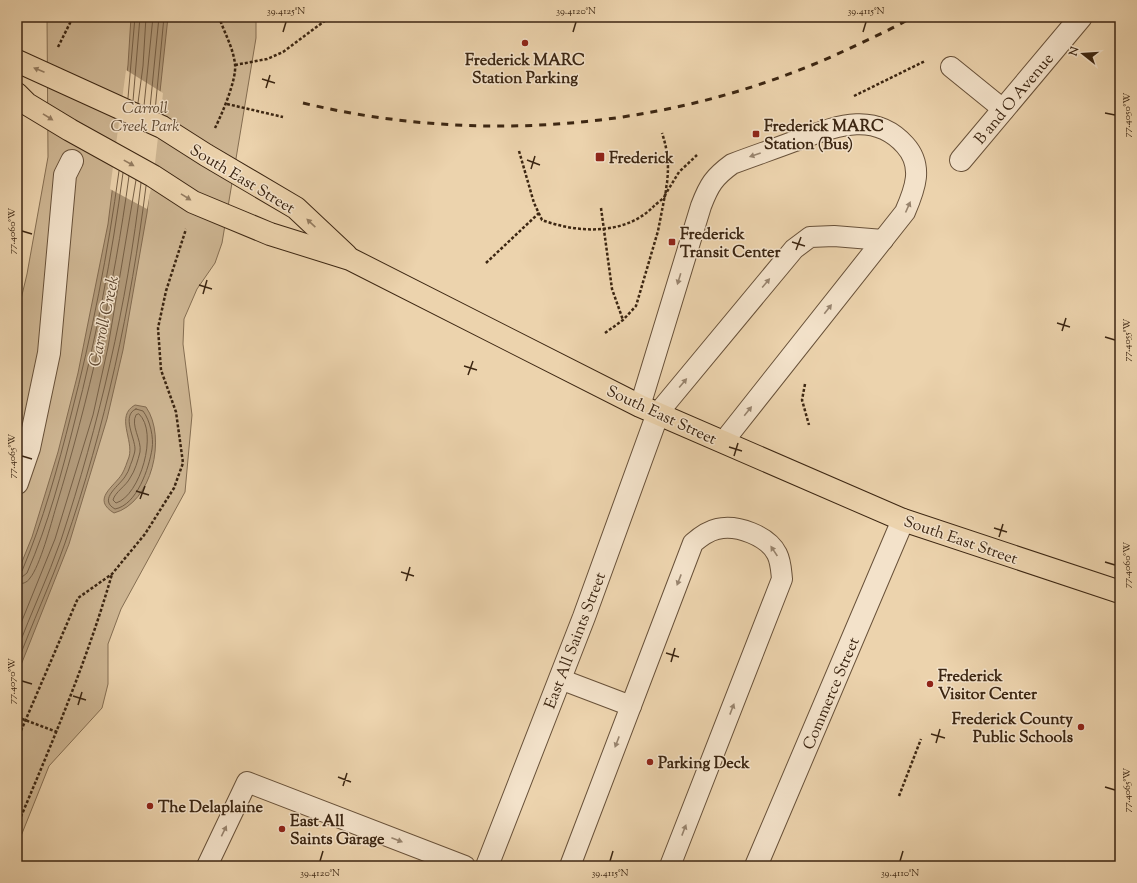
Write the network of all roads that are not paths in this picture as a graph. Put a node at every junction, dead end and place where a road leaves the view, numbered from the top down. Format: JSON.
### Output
{"nodes":[{"id":1,"x":1082,"y":17,"type":"edge"},
{"id":2,"x":17,"y":61,"type":"edge"},
{"id":3,"x":951,"y":66,"type":"dead end"},
{"id":4,"x":17,"y":94,"type":"edge"},
{"id":5,"x":1004,"y":110,"type":"junction"},
{"id":6,"x":961,"y":160,"type":"dead end"},
{"id":7,"x":72,"y":161,"type":"dead end"},
{"id":8,"x":883,"y":240,"type":"junction"},
{"id":9,"x":350,"y":259,"type":"junction"},
{"id":10,"x":649,"y":410,"type":"junction"},
{"id":11,"x":723,"y":442,"type":"junction"},
{"id":12,"x":17,"y":484,"type":"edge"},
{"id":13,"x":902,"y":520,"type":"junction"},
{"id":14,"x":1120,"y":592,"type":"edge"},
{"id":15,"x":560,"y":679,"type":"junction"},
{"id":16,"x":631,"y":706,"type":"junction"},
{"id":17,"x":207,"y":866,"type":"edge"},
{"id":18,"x":465,"y":866,"type":"edge"},
{"id":19,"x":487,"y":866,"type":"edge"},
{"id":20,"x":570,"y":866,"type":"edge"},
{"id":21,"x":670,"y":866,"type":"edge"},
{"id":22,"x":756,"y":866,"type":"edge"}],
"edges":[{"from":1,"to":5,"type":"street","name":"B and O Avenue"},
{"from":9,"to":2,"type":"main road","name":"South East Street","one_way":true},
{"from":3,"to":5,"type":"lane"},
{"from":4,"to":9,"type":"main road","name":"South East Street","one_way":true},
{"from":5,"to":6,"type":"street","name":"B and O Avenue"},
{"from":7,"to":12,"type":"street"},
{"from":10,"to":8,"type":"lane","one_way":true},
{"from":8,"to":10,"type":"lane","one_way":true},
{"from":11,"to":8,"type":"lane","one_way":true},
{"from":9,"to":10,"type":"main road","name":"South East Street"},
{"from":10,"to":11,"type":"main road","name":"South East Street"},
{"from":10,"to":15,"type":"street","name":"East All Saints Street"},
{"from":11,"to":13,"type":"main road","name":"South East Street"},
{"from":13,"to":14,"type":"main road","name":"South East Street"},
{"from":13,"to":22,"type":"street","name":"Commerce Street"},
{"from":15,"to":16,"type":"lane"},
{"from":15,"to":19,"type":"street","name":"East All Saints Street"},
{"from":16,"to":20,"type":"lane","one_way":true},
{"from":21,"to":16,"type":"lane","one_way":true},
{"from":17,"to":18,"type":"lane","one_way":true}]}
